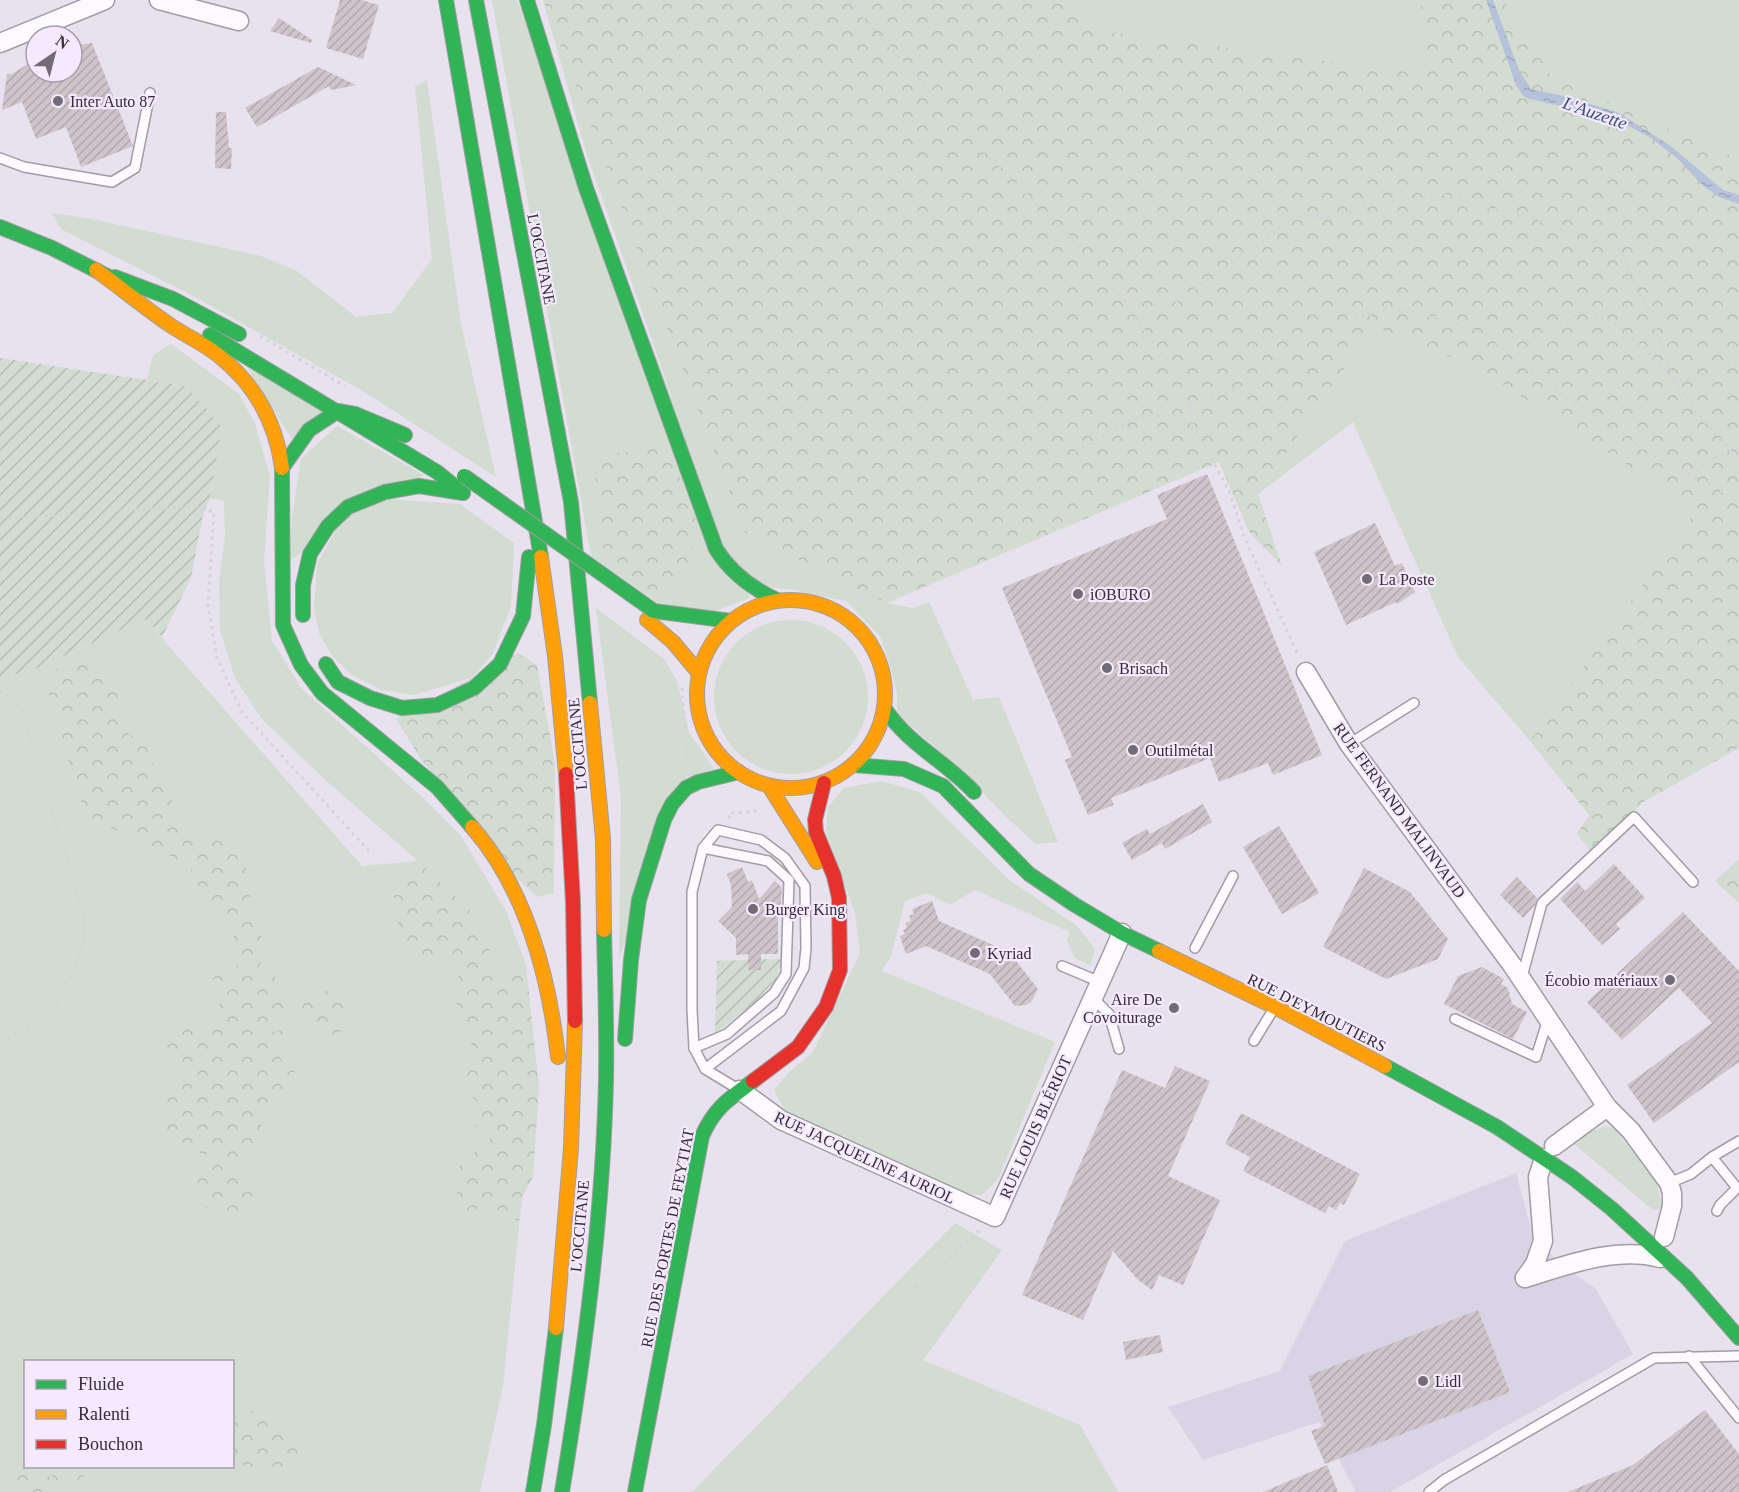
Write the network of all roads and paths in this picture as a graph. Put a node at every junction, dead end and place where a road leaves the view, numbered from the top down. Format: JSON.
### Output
{"nodes":[{"id":1,"x":105,"y":0,"type":"edge"},
{"id":2,"x":159,"y":0,"type":"edge"},
{"id":3,"x":446,"y":0,"type":"edge"},
{"id":4,"x":477,"y":0,"type":"edge"},
{"id":5,"x":527,"y":0,"type":"edge"},
{"id":6,"x":848,"y":0,"type":"edge"},
{"id":7,"x":239,"y":21,"type":"dead end"},
{"id":8,"x":0,"y":43,"type":"edge"},
{"id":9,"x":150,"y":93,"type":"dead end"},
{"id":10,"x":0,"y":158,"type":"edge"},
{"id":11,"x":0,"y":227,"type":"edge"},
{"id":12,"x":96,"y":270,"type":"junction"},
{"id":13,"x":1124,"y":302,"type":"junction"},
{"id":14,"x":251,"y":340,"type":"dead end"},
{"id":15,"x":1513,"y":359,"type":"junction"},
{"id":16,"x":1739,"y":360,"type":"edge"},
{"id":17,"x":1673,"y":377,"type":"junction"},
{"id":18,"x":347,"y":398,"type":"dead end"},
{"id":19,"x":1189,"y":404,"type":"junction"},
{"id":20,"x":338,"y":411,"type":"junction"},
{"id":21,"x":1193,"y":429,"type":"junction"},
{"id":22,"x":413,"y":440,"type":"junction"},
{"id":23,"x":1739,"y":451,"type":"edge"},
{"id":24,"x":1076,"y":452,"type":"dead end"},
{"id":25,"x":1731,"y":452,"type":"junction"},
{"id":26,"x":282,"y":468,"type":"junction"},
{"id":27,"x":1693,"y":477,"type":"junction"},
{"id":28,"x":529,"y":481,"type":"junction"},
{"id":29,"x":463,"y":493,"type":"junction"},
{"id":30,"x":1739,"y":503,"type":"edge"},
{"id":31,"x":0,"y":519,"type":"edge"},
{"id":32,"x":777,"y":600,"type":"junction"},
{"id":33,"x":651,"y":616,"type":"junction"},
{"id":34,"x":731,"y":621,"type":"junction"},
{"id":35,"x":308,"y":629,"type":"dead end"},
{"id":36,"x":317,"y":650,"type":"dead end"},
{"id":37,"x":1306,"y":672,"type":"joint"},
{"id":38,"x":699,"y":673,"type":"junction"},
{"id":39,"x":682,"y":682,"type":"dead end"},
{"id":40,"x":0,"y":690,"type":"edge"},
{"id":41,"x":1414,"y":703,"type":"dead end"},
{"id":42,"x":885,"y":710,"type":"junction"},
{"id":43,"x":1349,"y":744,"type":"junction"},
{"id":44,"x":854,"y":765,"type":"junction"},
{"id":45,"x":739,"y":772,"type":"junction"},
{"id":46,"x":824,"y":783,"type":"junction"},
{"id":47,"x":694,"y":784,"type":"junction"},
{"id":48,"x":769,"y":786,"type":"junction"},
{"id":49,"x":754,"y":801,"type":"dead end"},
{"id":50,"x":987,"y":806,"type":"dead end"},
{"id":51,"x":725,"y":832,"type":"junction"},
{"id":52,"x":702,"y":848,"type":"junction"},
{"id":53,"x":369,"y":851,"type":"dead end"},
{"id":54,"x":1233,"y":876,"type":"dead end"},
{"id":55,"x":1693,"y":882,"type":"dead end"},
{"id":56,"x":839,"y":898,"type":"junction"},
{"id":57,"x":1122,"y":933,"type":"junction"},
{"id":58,"x":1194,"y":948,"type":"dead end"},
{"id":59,"x":1062,"y":966,"type":"dead end"},
{"id":60,"x":1521,"y":979,"type":"junction"},
{"id":61,"x":1096,"y":990,"type":"junction"},
{"id":62,"x":1275,"y":1007,"type":"junction"},
{"id":63,"x":1455,"y":1019,"type":"dead end"},
{"id":64,"x":1548,"y":1019,"type":"junction"},
{"id":65,"x":0,"y":1041,"type":"edge"},
{"id":66,"x":1254,"y":1041,"type":"dead end"},
{"id":67,"x":694,"y":1048,"type":"junction"},
{"id":68,"x":1119,"y":1049,"type":"dead end"},
{"id":69,"x":624,"y":1051,"type":"dead end"},
{"id":70,"x":705,"y":1069,"type":"junction"},
{"id":71,"x":558,"y":1072,"type":"dead end"},
{"id":72,"x":740,"y":1090,"type":"junction"},
{"id":73,"x":559,"y":1106,"type":"dead end"},
{"id":74,"x":1607,"y":1107,"type":"junction"},
{"id":75,"x":618,"y":1119,"type":"dead end"},
{"id":76,"x":1739,"y":1141,"type":"edge"},
{"id":77,"x":1552,"y":1149,"type":"junction"},
{"id":78,"x":602,"y":1153,"type":"junction"},
{"id":79,"x":1712,"y":1157,"type":"junction"},
{"id":80,"x":570,"y":1174,"type":"junction"},
{"id":81,"x":1669,"y":1183,"type":"junction"},
{"id":82,"x":1717,"y":1211,"type":"dead end"},
{"id":83,"x":994,"y":1217,"type":"junction"},
{"id":84,"x":1662,"y":1235,"type":"dead end"},
{"id":85,"x":1671,"y":1262,"type":"junction"},
{"id":86,"x":1693,"y":1265,"type":"dead end"},
{"id":87,"x":1706,"y":1279,"type":"dead end"},
{"id":88,"x":910,"y":1293,"type":"dead end"},
{"id":89,"x":1726,"y":1302,"type":"dead end"},
{"id":90,"x":1739,"y":1318,"type":"edge"},
{"id":91,"x":1739,"y":1338,"type":"edge"},
{"id":92,"x":1689,"y":1356,"type":"junction"},
{"id":93,"x":1739,"y":1356,"type":"edge"},
{"id":94,"x":1739,"y":1418,"type":"edge"},
{"id":95,"x":533,"y":1492,"type":"edge"},
{"id":96,"x":562,"y":1492,"type":"edge"},
{"id":97,"x":635,"y":1492,"type":"edge"},
{"id":98,"x":1429,"y":1492,"type":"edge"}],
"edges":[{"from":1,"to":8,"type":"street"},
{"from":2,"to":7,"type":"street"},
{"from":3,"to":28,"type":"main road","name":"L'OCCITANE"},
{"from":4,"to":78,"type":"main road","name":"L'OCCITANE"},
{"from":5,"to":32,"type":"main road"},
{"from":6,"to":13,"type":"path"},
{"from":9,"to":10,"type":"lane"},
{"from":11,"to":12,"type":"main road"},
{"from":12,"to":14,"type":"main road"},
{"from":12,"to":20,"type":"main road"},
{"from":12,"to":26,"type":"main road"},
{"from":13,"to":17,"type":"path"},
{"from":13,"to":19,"type":"path"},
{"from":15,"to":17,"type":"path"},
{"from":15,"to":19,"type":"path"},
{"from":15,"to":27,"type":"path"},
{"from":16,"to":17,"type":"path"},
{"from":17,"to":25,"type":"path"},
{"from":18,"to":22,"type":"main road"},
{"from":19,"to":21,"type":"path"},
{"from":20,"to":22,"type":"main road"},
{"from":20,"to":26,"type":"main road"},
{"from":20,"to":29,"type":"main road"},
{"from":21,"to":24,"type":"path"},
{"from":21,"to":37,"type":"path"},
{"from":22,"to":33,"type":"main road","bridge":true},
{"from":23,"to":25,"type":"path"},
{"from":25,"to":27,"type":"path"},
{"from":26,"to":71,"type":"main road"},
{"from":27,"to":30,"type":"path"},
{"from":28,"to":36,"type":"main road"},
{"from":28,"to":80,"type":"main road","name":"L'OCCITANE"},
{"from":29,"to":33,"type":"main road"},
{"from":29,"to":35,"type":"main road"},
{"from":31,"to":53,"type":"path"},
{"from":32,"to":34,"type":"main road"},
{"from":32,"to":42,"type":"main road"},
{"from":33,"to":34,"type":"main road"},
{"from":33,"to":38,"type":"main road"},
{"from":34,"to":38,"type":"main road"},
{"from":37,"to":43,"type":"street","name":"RUE FERNAND MALINVAUD"},
{"from":38,"to":45,"type":"main road"},
{"from":39,"to":47,"type":"path"},
{"from":40,"to":65,"type":"path"},
{"from":41,"to":43,"type":"lane"},
{"from":42,"to":44,"type":"main road"},
{"from":42,"to":50,"type":"main road"},
{"from":43,"to":60,"type":"street","name":"RUE FERNAND MALINVAUD"},
{"from":44,"to":46,"type":"main road"},
{"from":44,"to":57,"type":"main road","name":"RUE D'EYMOUTIERS"},
{"from":45,"to":47,"type":"main road"},
{"from":45,"to":48,"type":"main road"},
{"from":46,"to":48,"type":"main road"},
{"from":46,"to":56,"type":"main road","name":"RUE DES PORTES DE FEYTIAT"},
{"from":47,"to":69,"type":"main road"},
{"from":48,"to":56,"type":"main road","name":"RUE DES PORTES DE FEYTIAT"},
{"from":49,"to":51,"type":"path"},
{"from":51,"to":52,"type":"lane"},
{"from":51,"to":70,"type":"lane"},
{"from":52,"to":67,"type":"lane"},
{"from":52,"to":67,"type":"lane"},
{"from":54,"to":58,"type":"lane"},
{"from":55,"to":60,"type":"lane"},
{"from":56,"to":72,"type":"main road","name":"RUE DES PORTES DE FEYTIAT"},
{"from":57,"to":61,"type":"street","name":"RUE LOUIS BLÉRIOT"},
{"from":57,"to":62,"type":"main road","name":"RUE D'EYMOUTIERS"},
{"from":59,"to":61,"type":"lane"},
{"from":60,"to":64,"type":"street","name":"RUE FERNAND MALINVAUD"},
{"from":61,"to":68,"type":"lane"},
{"from":61,"to":83,"type":"street","name":"RUE LOUIS BLÉRIOT"},
{"from":62,"to":66,"type":"lane"},
{"from":62,"to":77,"type":"main road","name":"RUE D'EYMOUTIERS"},
{"from":63,"to":64,"type":"lane"},
{"from":64,"to":74,"type":"street","name":"RUE FERNAND MALINVAUD"},
{"from":67,"to":70,"type":"lane"},
{"from":70,"to":72,"type":"lane"},
{"from":72,"to":83,"type":"street","name":"RUE JACQUELINE AURIOL"},
{"from":72,"to":97,"type":"main road","name":"RUE DES PORTES DE FEYTIAT"},
{"from":73,"to":80,"type":"main road"},
{"from":74,"to":77,"type":"street"},
{"from":74,"to":81,"type":"street","name":"RUE FERNAND MALINVAUD"},
{"from":75,"to":78,"type":"main road"},
{"from":76,"to":79,"type":"lane"},
{"from":77,"to":85,"type":"main road","name":"RUE D'EYMOUTIERS"},
{"from":77,"to":85,"type":"street"},
{"from":78,"to":96,"type":"main road","name":"L'OCCITANE"},
{"from":79,"to":81,"type":"lane"},
{"from":79,"to":82,"type":"lane"},
{"from":80,"to":95,"type":"main road","name":"L'OCCITANE"},
{"from":81,"to":84,"type":"street"},
{"from":83,"to":88,"type":"path","name":"RUE LOUIS BLÉRIOT"},
{"from":85,"to":91,"type":"main road","name":"RUE D'EYMOUTIERS"},
{"from":86,"to":87,"type":"main road"},
{"from":89,"to":90,"type":"main road"},
{"from":92,"to":93,"type":"lane"},
{"from":92,"to":94,"type":"lane"},
{"from":92,"to":98,"type":"lane"}]}
